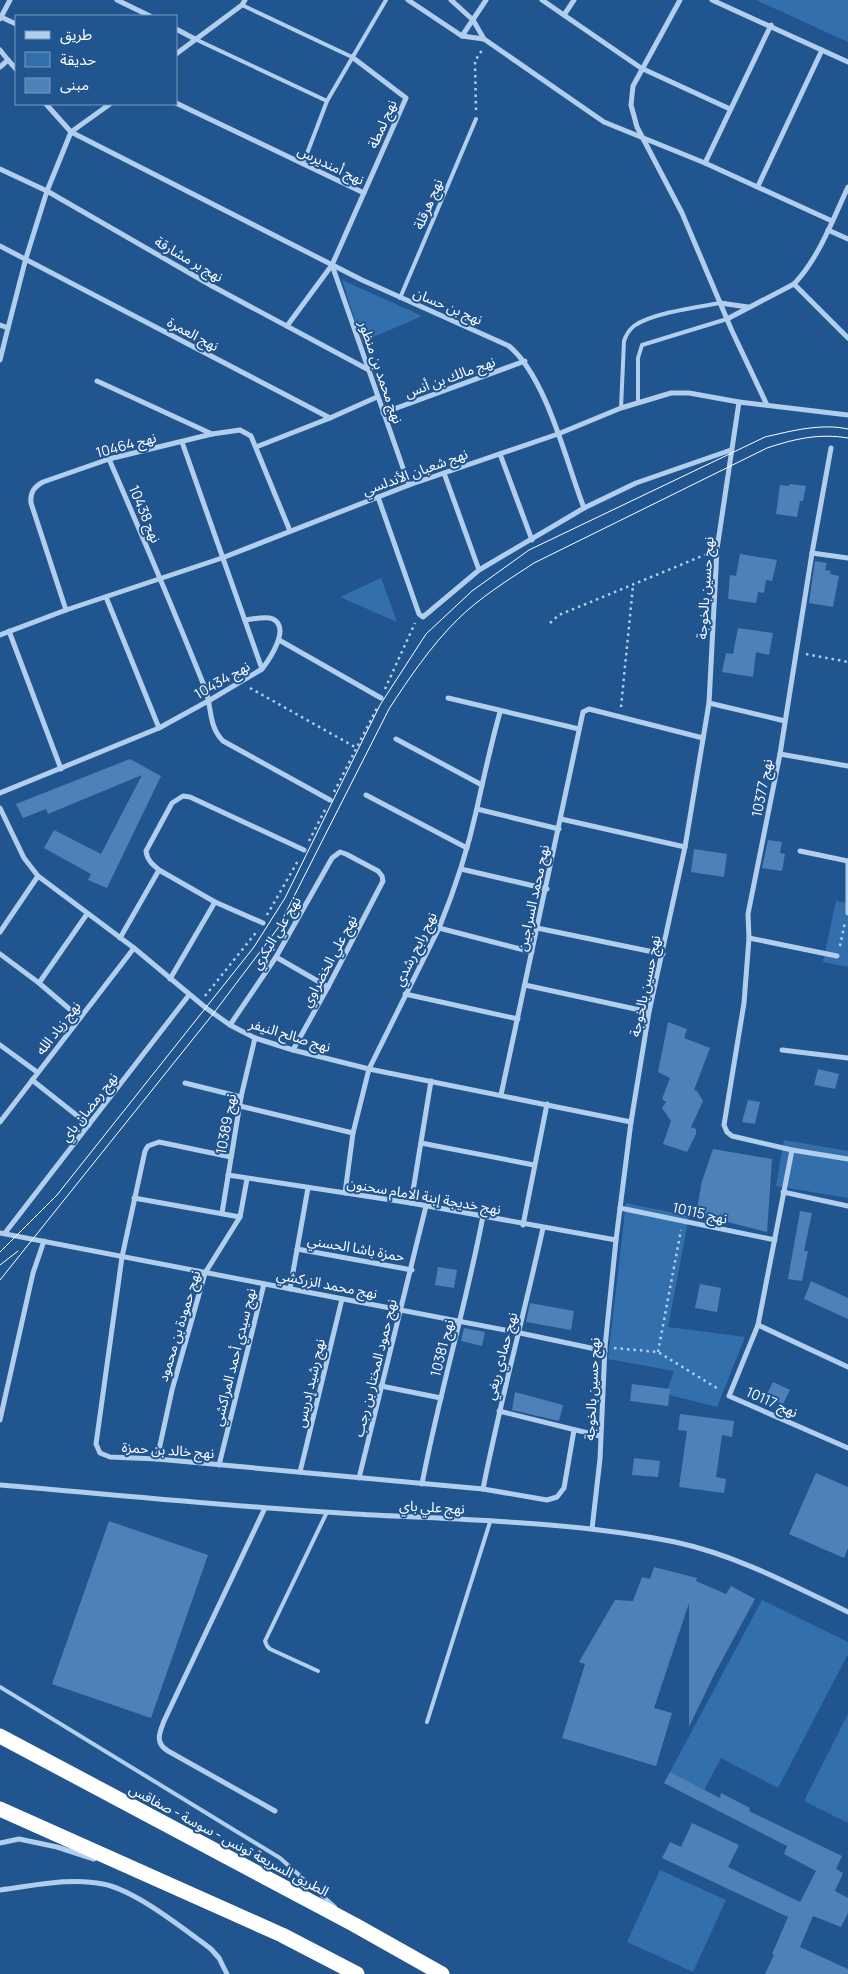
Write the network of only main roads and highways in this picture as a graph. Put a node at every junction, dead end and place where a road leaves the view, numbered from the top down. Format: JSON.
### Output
{"nodes":[{"id":1,"x":0,"y":1736,"type":"edge"},
{"id":2,"x":0,"y":1809,"type":"edge"},
{"id":3,"x":357,"y":1974,"type":"edge"},
{"id":4,"x":442,"y":1974,"type":"edge"}],
"edges":[{"from":1,"to":4,"type":"highway","name":"الطريق السريعة تونس - سوسة - صفاقس"},
{"from":2,"to":3,"type":"highway"}]}
